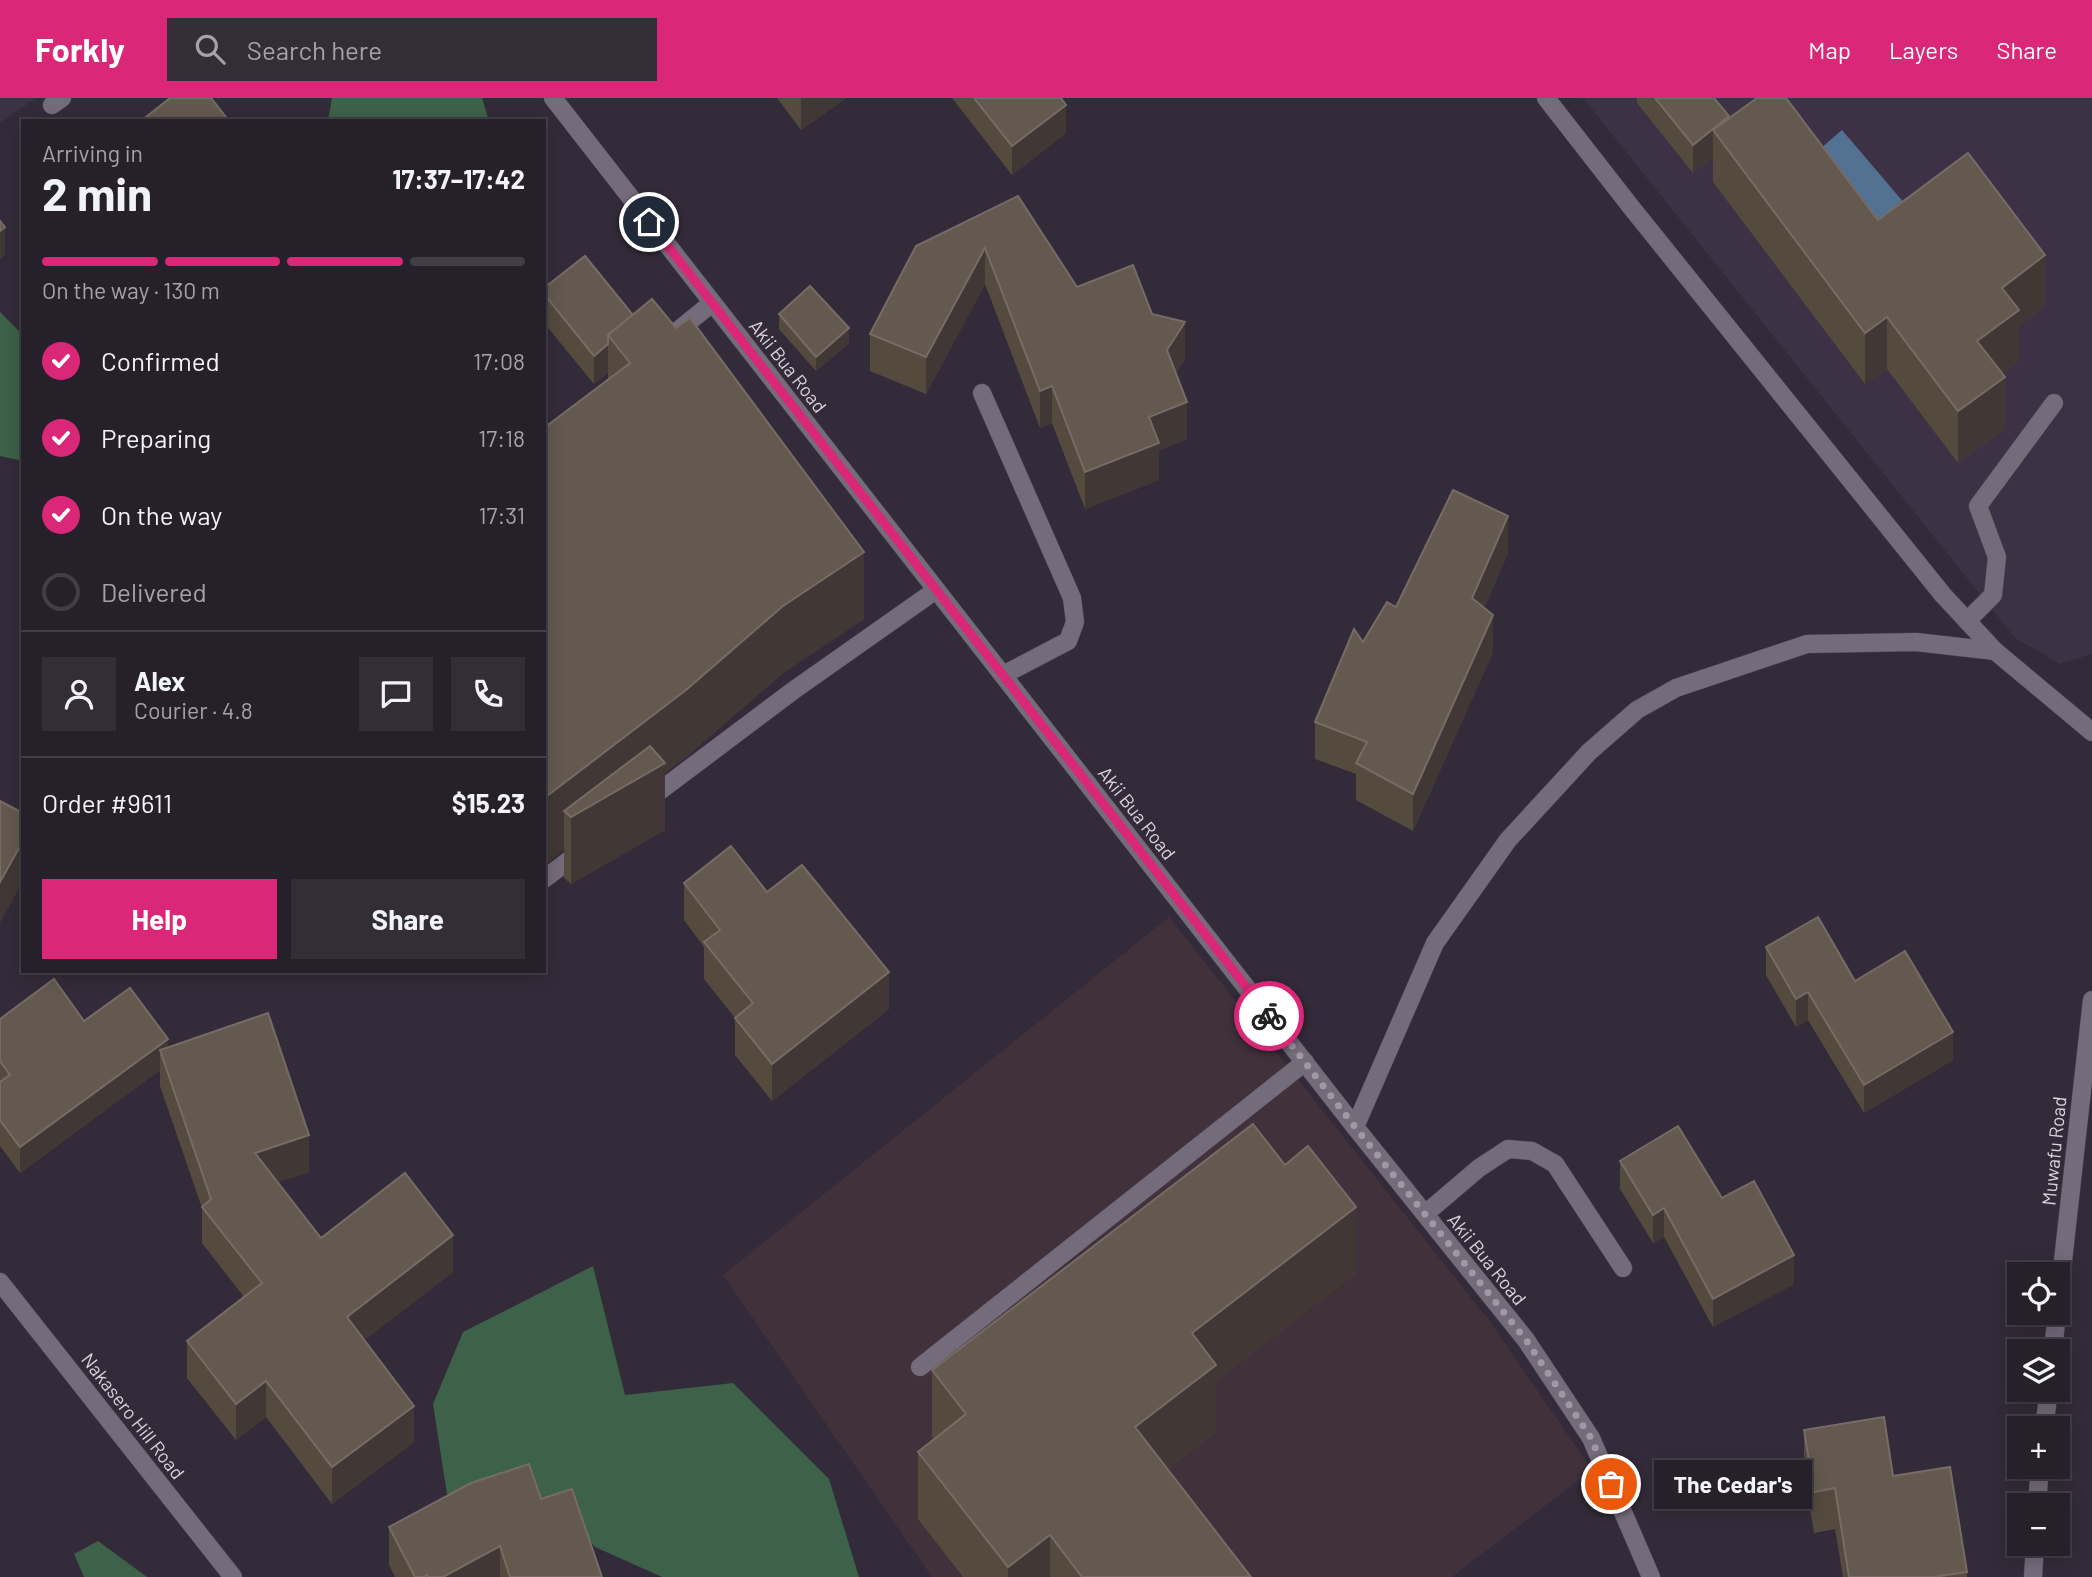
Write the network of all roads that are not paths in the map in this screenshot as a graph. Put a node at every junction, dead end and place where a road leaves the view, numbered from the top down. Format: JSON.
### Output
{"nodes":[{"id":1,"x":552,"y":98,"type":"edge"},
{"id":2,"x":1546,"y":98,"type":"edge"},
{"id":3,"x":712,"y":303,"type":"junction"},
{"id":4,"x":663,"y":342,"type":"edge"},
{"id":5,"x":982,"y":393,"type":"dead end"},
{"id":6,"x":2054,"y":403,"type":"dead end"},
{"id":7,"x":936,"y":590,"type":"junction"},
{"id":8,"x":1967,"y":621,"type":"junction"},
{"id":9,"x":1995,"y":651,"type":"junction"},
{"id":10,"x":1003,"y":675,"type":"junction"},
{"id":11,"x":2092,"y":732,"type":"edge"},
{"id":12,"x":627,"y":816,"type":"edge"},
{"id":13,"x":594,"y":841,"type":"edge"},
{"id":14,"x":546,"y":877,"type":"edge"},
{"id":15,"x":2092,"y":1000,"type":"edge"},
{"id":16,"x":1305,"y":1062,"type":"junction"},
{"id":17,"x":1355,"y":1127,"type":"junction"},
{"id":18,"x":1425,"y":1214,"type":"junction"},
{"id":19,"x":2063,"y":1262,"type":"edge"},
{"id":20,"x":1623,"y":1268,"type":"dead end"},
{"id":21,"x":0,"y":1282,"type":"edge"},
{"id":22,"x":920,"y":1367,"type":"dead end"},
{"id":23,"x":2034,"y":1556,"type":"edge"},
{"id":24,"x":233,"y":1577,"type":"edge"},
{"id":25,"x":1650,"y":1577,"type":"edge"},
{"id":26,"x":2033,"y":1577,"type":"edge"}],
"edges":[{"from":1,"to":3,"type":"street","name":"Akii Bua Road"},
{"from":2,"to":8,"type":"street"},
{"from":3,"to":4,"type":"street"},
{"from":3,"to":7,"type":"street","name":"Akii Bua Road"},
{"from":5,"to":10,"type":"street"},
{"from":6,"to":8,"type":"street"},
{"from":7,"to":10,"type":"street","name":"Akii Bua Road"},
{"from":7,"to":12,"type":"street"},
{"from":8,"to":9,"type":"street"},
{"from":9,"to":11,"type":"street"},
{"from":9,"to":17,"type":"street"},
{"from":10,"to":16,"type":"street","name":"Akii Bua Road"},
{"from":13,"to":14,"type":"street"},
{"from":15,"to":19,"type":"street","name":"Muwafu Road"},
{"from":16,"to":17,"type":"street","name":"Akii Bua Road"},
{"from":16,"to":22,"type":"street"},
{"from":17,"to":18,"type":"street","name":"Akii Bua Road"},
{"from":18,"to":20,"type":"street"},
{"from":18,"to":25,"type":"street","name":"Akii Bua Road"},
{"from":21,"to":24,"type":"street","name":"Nakasero Hill Road"},
{"from":23,"to":26,"type":"street"}]}
